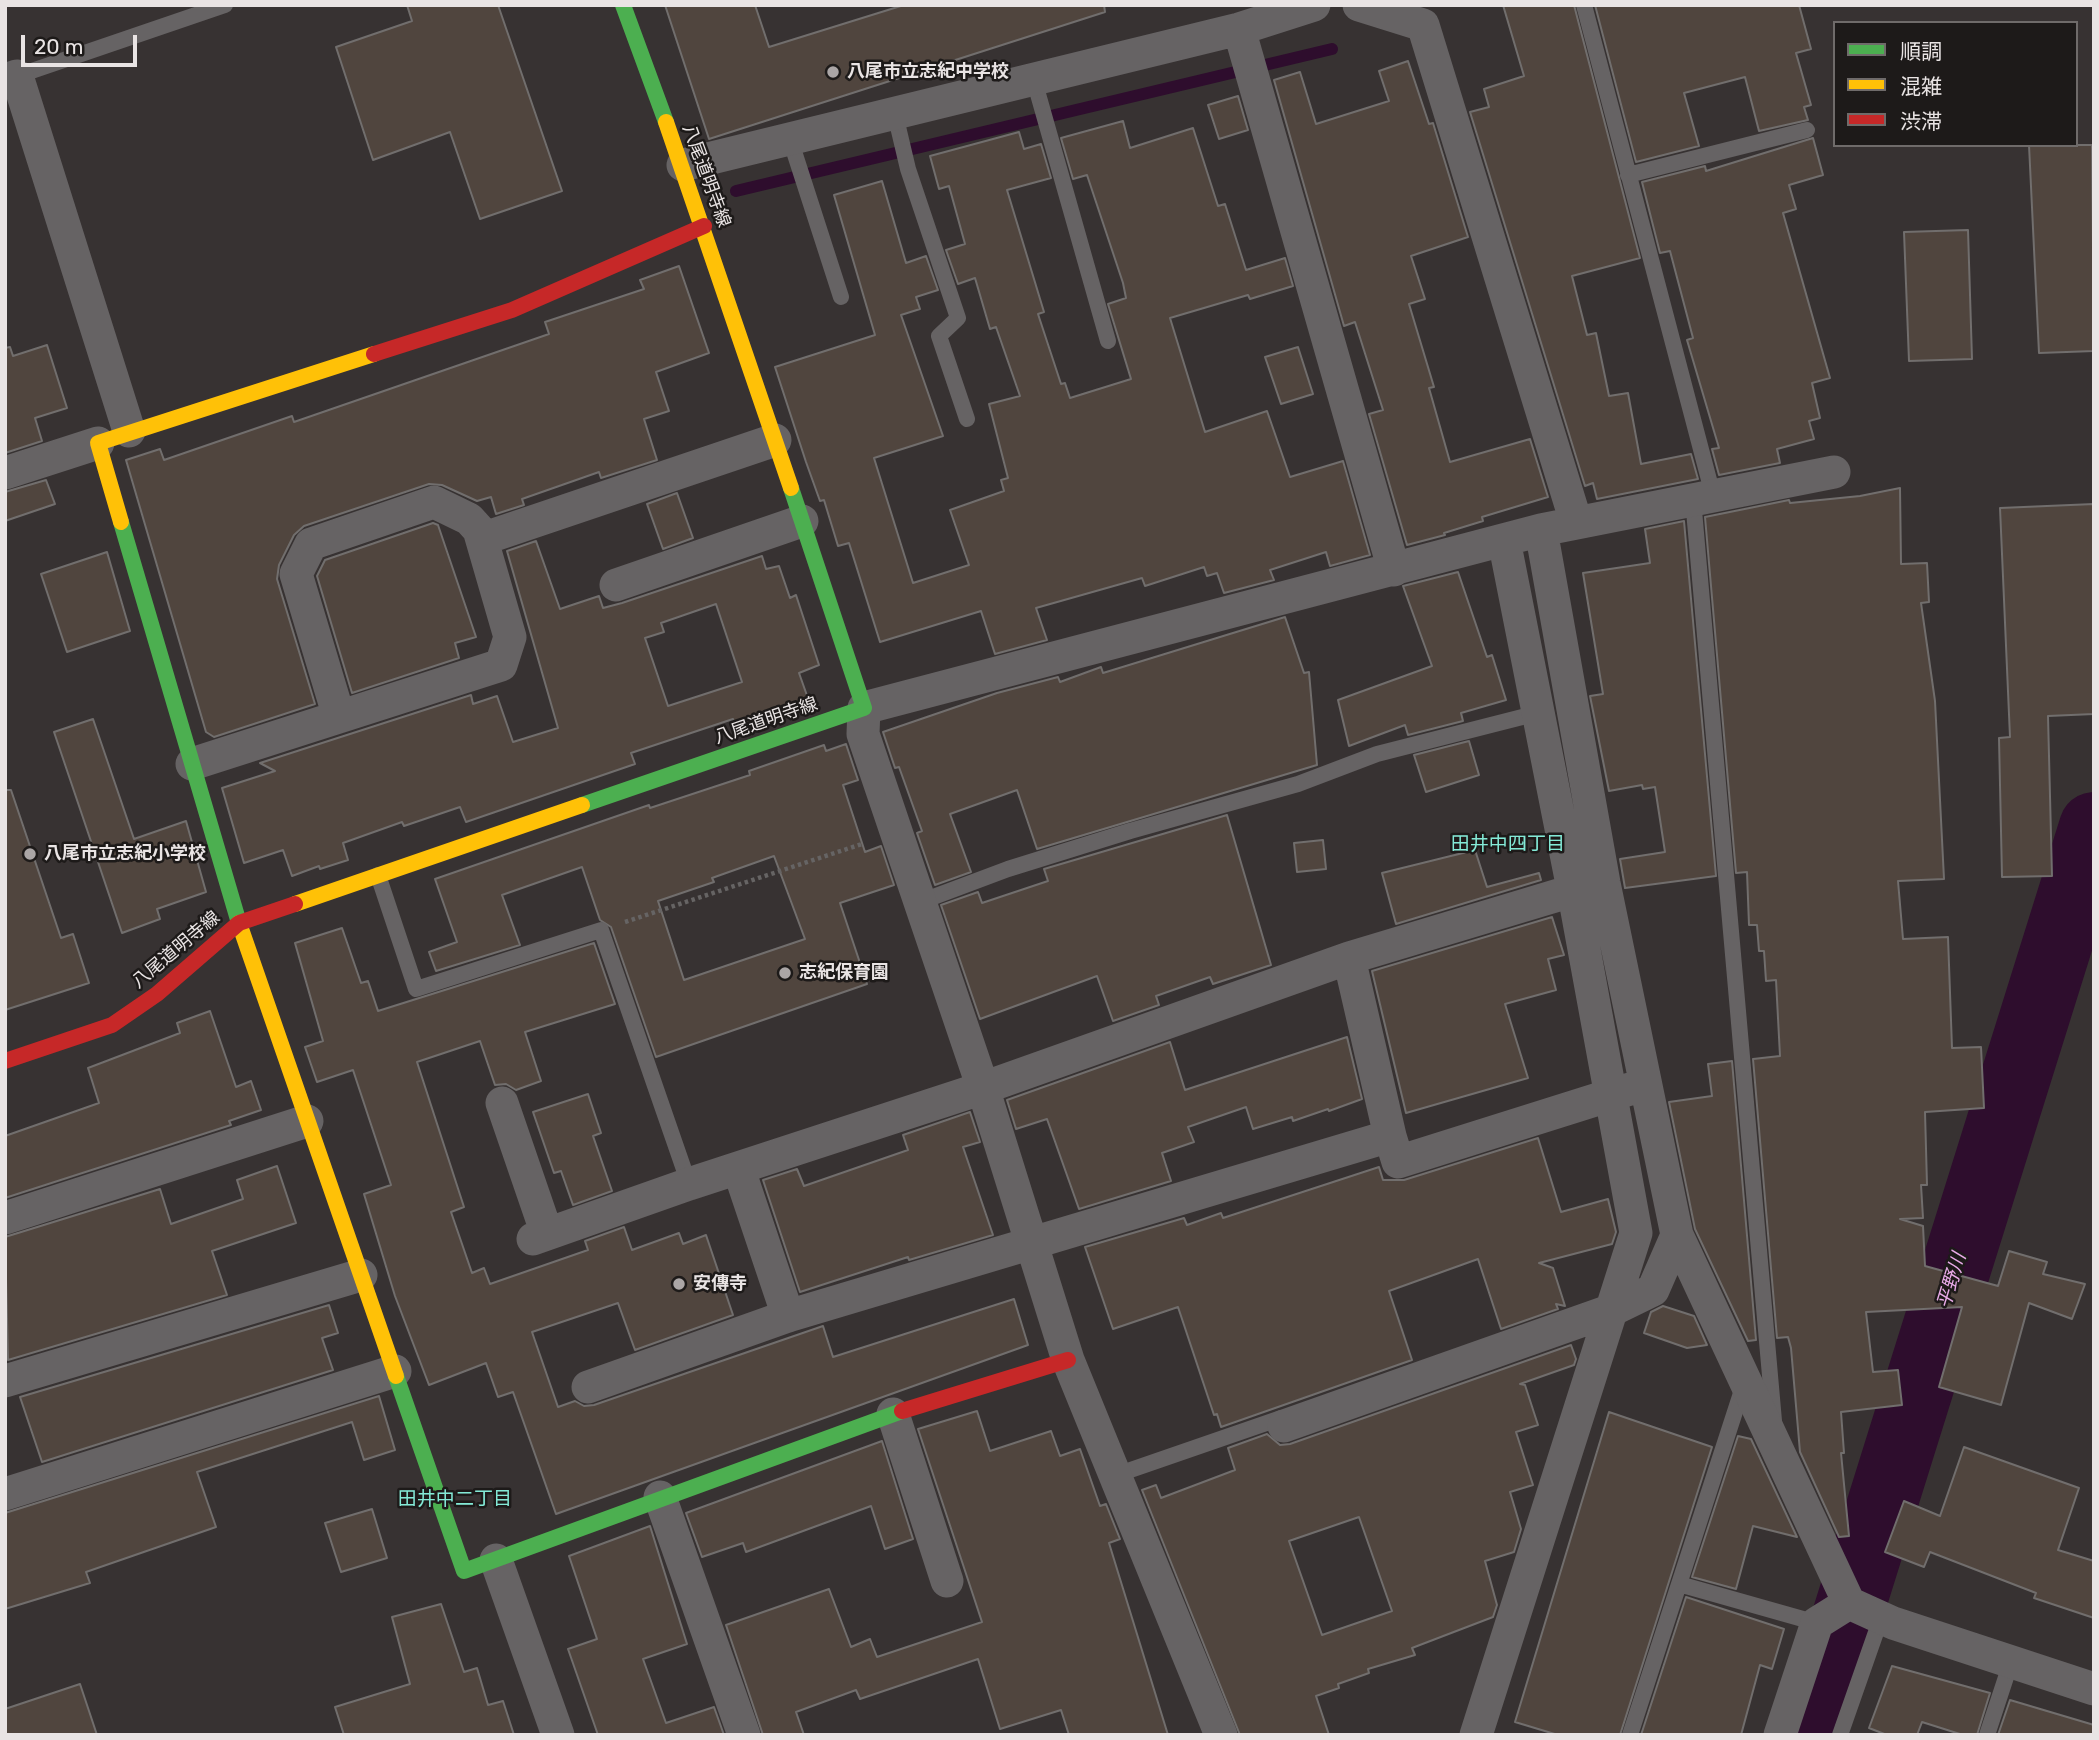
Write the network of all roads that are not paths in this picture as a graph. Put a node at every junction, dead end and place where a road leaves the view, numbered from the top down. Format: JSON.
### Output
{"nodes":[{"id":1,"x":225,"y":5,"type":"edge"},
{"id":2,"x":623,"y":5,"type":"edge"},
{"id":3,"x":1314,"y":5,"type":"edge"},
{"id":4,"x":1359,"y":5,"type":"edge"},
{"id":5,"x":1584,"y":5,"type":"edge"},
{"id":6,"x":1239,"y":29,"type":"junction"},
{"id":7,"x":11,"y":78,"type":"edge"},
{"id":8,"x":1038,"y":93,"type":"junction"},
{"id":9,"x":897,"y":125,"type":"junction"},
{"id":10,"x":1807,"y":130,"type":"dead end"},
{"id":11,"x":793,"y":150,"type":"junction"},
{"id":12,"x":683,"y":165,"type":"junction"},
{"id":13,"x":1628,"y":175,"type":"junction"},
{"id":14,"x":704,"y":226,"type":"junction"},
{"id":15,"x":841,"y":297,"type":"dead end"},
{"id":16,"x":1108,"y":341,"type":"dead end"},
{"id":17,"x":967,"y":419,"type":"dead end"},
{"id":18,"x":129,"y":432,"type":"junction"},
{"id":19,"x":775,"y":440,"type":"junction"},
{"id":20,"x":98,"y":443,"type":"junction"},
{"id":21,"x":1834,"y":472,"type":"dead end"},
{"id":22,"x":5,"y":473,"type":"edge"},
{"id":23,"x":1703,"y":497,"type":"junction"},
{"id":24,"x":802,"y":521,"type":"junction"},
{"id":25,"x":1576,"y":522,"type":"junction"},
{"id":26,"x":1541,"y":530,"type":"junction"},
{"id":27,"x":482,"y":540,"type":"junction"},
{"id":28,"x":1504,"y":540,"type":"junction"},
{"id":29,"x":1394,"y":570,"type":"junction"},
{"id":30,"x":616,"y":585,"type":"dead end"},
{"id":31,"x":1570,"y":692,"type":"junction"},
{"id":32,"x":1537,"y":707,"type":"junction"},
{"id":33,"x":864,"y":708,"type":"junction"},
{"id":34,"x":339,"y":717,"type":"junction"},
{"id":35,"x":1577,"y":730,"type":"junction"},
{"id":36,"x":192,"y":764,"type":"junction"},
{"id":37,"x":1550,"y":771,"type":"junction"},
{"id":38,"x":378,"y":874,"type":"junction"},
{"id":39,"x":1589,"y":886,"type":"junction"},
{"id":40,"x":920,"y":902,"type":"junction"},
{"id":41,"x":239,"y":923,"type":"junction"},
{"id":42,"x":1349,"y":958,"type":"junction"},
{"id":43,"x":5,"y":1061,"type":"edge"},
{"id":44,"x":1645,"y":1083,"type":"junction"},
{"id":45,"x":983,"y":1088,"type":"junction"},
{"id":46,"x":1611,"y":1098,"type":"junction"},
{"id":47,"x":502,"y":1103,"type":"dead end"},
{"id":48,"x":307,"y":1121,"type":"junction"},
{"id":49,"x":1390,"y":1136,"type":"junction"},
{"id":50,"x":739,"y":1170,"type":"junction"},
{"id":51,"x":689,"y":1184,"type":"junction"},
{"id":52,"x":5,"y":1218,"type":"edge"},
{"id":53,"x":1677,"y":1235,"type":"junction"},
{"id":54,"x":1032,"y":1241,"type":"junction"},
{"id":55,"x":361,"y":1275,"type":"junction"},
{"id":56,"x":1612,"y":1310,"type":"junction"},
{"id":57,"x":788,"y":1316,"type":"junction"},
{"id":58,"x":1068,"y":1360,"type":"junction"},
{"id":59,"x":394,"y":1371,"type":"junction"},
{"id":60,"x":5,"y":1381,"type":"edge"},
{"id":61,"x":1745,"y":1381,"type":"junction"},
{"id":62,"x":588,"y":1387,"type":"dead end"},
{"id":63,"x":893,"y":1414,"type":"junction"},
{"id":64,"x":1284,"y":1426,"type":"joint"},
{"id":65,"x":1776,"y":1448,"type":"junction"},
{"id":66,"x":1116,"y":1475,"type":"junction"},
{"id":67,"x":5,"y":1493,"type":"edge"},
{"id":68,"x":660,"y":1497,"type":"junction"},
{"id":69,"x":496,"y":1560,"type":"junction"},
{"id":70,"x":947,"y":1581,"type":"dead end"},
{"id":71,"x":1679,"y":1584,"type":"junction"},
{"id":72,"x":1849,"y":1603,"type":"junction"},
{"id":73,"x":1881,"y":1618,"type":"junction"},
{"id":74,"x":1817,"y":1623,"type":"junction"},
{"id":75,"x":2011,"y":1662,"type":"junction"},
{"id":76,"x":2094,"y":1689,"type":"edge"},
{"id":77,"x":558,"y":1735,"type":"edge"},
{"id":78,"x":744,"y":1735,"type":"edge"},
{"id":79,"x":1221,"y":1735,"type":"edge"},
{"id":80,"x":1476,"y":1735,"type":"edge"},
{"id":81,"x":1630,"y":1735,"type":"edge"},
{"id":82,"x":1780,"y":1735,"type":"edge"},
{"id":83,"x":1840,"y":1735,"type":"edge"},
{"id":84,"x":1987,"y":1735,"type":"edge"}],
"edges":[{"from":1,"to":7,"type":"lane"},
{"from":2,"to":12,"type":"street","name":"八尾道明寺線"},
{"from":3,"to":6,"type":"street"},
{"from":4,"to":25,"type":"street"},
{"from":5,"to":13,"type":"lane"},
{"from":6,"to":8,"type":"street"},
{"from":6,"to":29,"type":"street"},
{"from":7,"to":18,"type":"street"},
{"from":8,"to":9,"type":"street"},
{"from":8,"to":16,"type":"lane"},
{"from":9,"to":11,"type":"street"},
{"from":9,"to":17,"type":"lane"},
{"from":10,"to":13,"type":"lane"},
{"from":11,"to":12,"type":"street"},
{"from":11,"to":15,"type":"lane"},
{"from":12,"to":14,"type":"street","name":"八尾道明寺線"},
{"from":13,"to":23,"type":"lane"},
{"from":14,"to":18,"type":"street"},
{"from":14,"to":19,"type":"street","name":"八尾道明寺線"},
{"from":18,"to":20,"type":"street"},
{"from":19,"to":24,"type":"street","name":"八尾道明寺線"},
{"from":19,"to":27,"type":"street"},
{"from":20,"to":22,"type":"street"},
{"from":20,"to":36,"type":"street"},
{"from":21,"to":23,"type":"street"},
{"from":23,"to":25,"type":"street"},
{"from":23,"to":65,"type":"lane"},
{"from":24,"to":30,"type":"street"},
{"from":24,"to":33,"type":"street","name":"八尾道明寺線"},
{"from":25,"to":26,"type":"street"},
{"from":26,"to":28,"type":"street"},
{"from":26,"to":31,"type":"street"},
{"from":27,"to":34,"type":"street"},
{"from":27,"to":34,"type":"street"},
{"from":28,"to":29,"type":"street"},
{"from":28,"to":32,"type":"street"},
{"from":29,"to":33,"type":"street"},
{"from":31,"to":32,"type":"street"},
{"from":31,"to":35,"type":"street"},
{"from":32,"to":37,"type":"street"},
{"from":32,"to":40,"type":"lane"},
{"from":33,"to":38,"type":"street","name":"八尾道明寺線"},
{"from":33,"to":40,"type":"street"},
{"from":34,"to":36,"type":"street"},
{"from":35,"to":37,"type":"street"},
{"from":35,"to":39,"type":"street"},
{"from":36,"to":41,"type":"street"},
{"from":37,"to":39,"type":"street"},
{"from":38,"to":41,"type":"street","name":"八尾道明寺線"},
{"from":38,"to":51,"type":"lane"},
{"from":39,"to":42,"type":"street"},
{"from":39,"to":44,"type":"street"},
{"from":39,"to":46,"type":"street"},
{"from":40,"to":45,"type":"street"},
{"from":41,"to":43,"type":"street","name":"八尾道明寺線"},
{"from":41,"to":48,"type":"street"},
{"from":42,"to":45,"type":"street"},
{"from":42,"to":49,"type":"street"},
{"from":44,"to":46,"type":"street"},
{"from":44,"to":53,"type":"street"},
{"from":45,"to":50,"type":"street"},
{"from":45,"to":54,"type":"street"},
{"from":46,"to":49,"type":"street"},
{"from":46,"to":56,"type":"street"},
{"from":47,"to":51,"type":"street"},
{"from":48,"to":52,"type":"street"},
{"from":48,"to":55,"type":"street"},
{"from":49,"to":54,"type":"street"},
{"from":50,"to":51,"type":"street"},
{"from":50,"to":57,"type":"street"},
{"from":53,"to":56,"type":"street"},
{"from":53,"to":61,"type":"street"},
{"from":54,"to":57,"type":"street"},
{"from":54,"to":58,"type":"street"},
{"from":55,"to":59,"type":"street"},
{"from":55,"to":60,"type":"street"},
{"from":56,"to":64,"type":"street"},
{"from":56,"to":80,"type":"street"},
{"from":57,"to":62,"type":"street"},
{"from":58,"to":63,"type":"street"},
{"from":58,"to":66,"type":"street"},
{"from":59,"to":67,"type":"street"},
{"from":59,"to":69,"type":"street"},
{"from":61,"to":65,"type":"street"},
{"from":61,"to":71,"type":"lane"},
{"from":63,"to":68,"type":"street"},
{"from":63,"to":70,"type":"street"},
{"from":64,"to":66,"type":"lane"},
{"from":65,"to":72,"type":"street"},
{"from":66,"to":79,"type":"street"},
{"from":68,"to":69,"type":"street"},
{"from":68,"to":78,"type":"street"},
{"from":69,"to":77,"type":"street"},
{"from":71,"to":74,"type":"lane"},
{"from":71,"to":81,"type":"lane"},
{"from":72,"to":73,"type":"street"},
{"from":72,"to":74,"type":"street"},
{"from":73,"to":75,"type":"street"},
{"from":73,"to":83,"type":"lane"},
{"from":74,"to":82,"type":"street"},
{"from":75,"to":76,"type":"street"},
{"from":75,"to":84,"type":"lane"}]}
